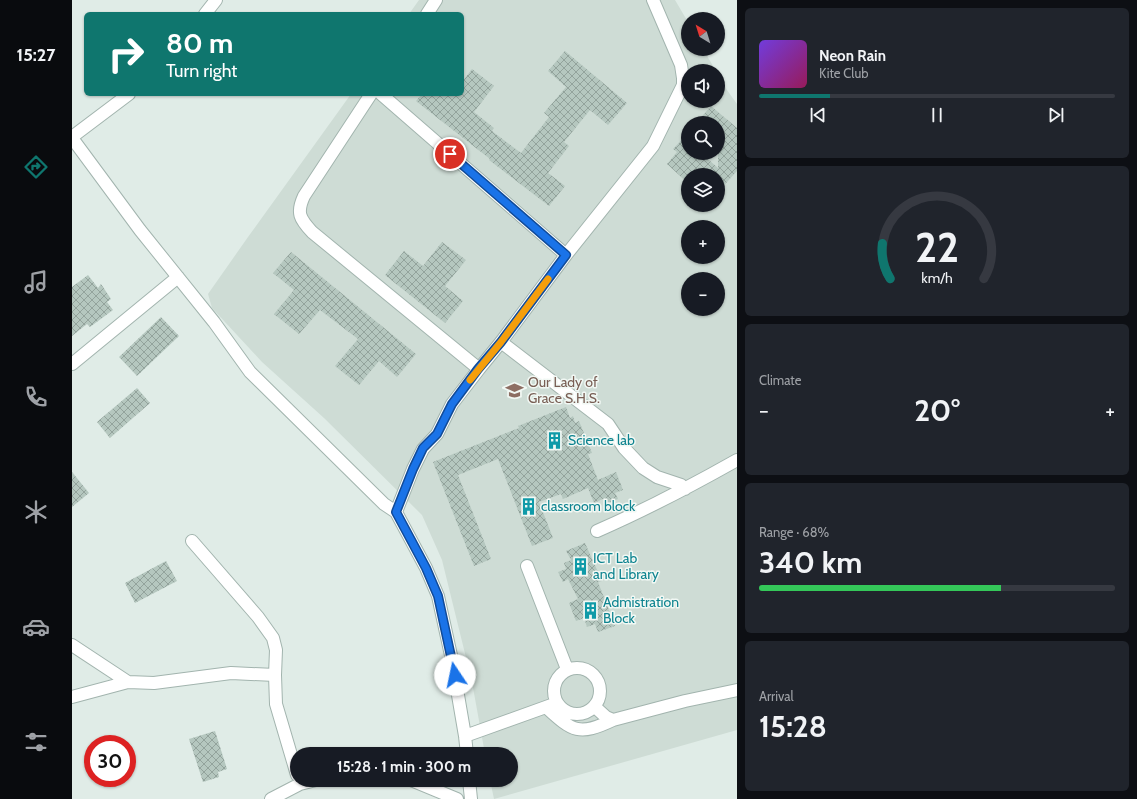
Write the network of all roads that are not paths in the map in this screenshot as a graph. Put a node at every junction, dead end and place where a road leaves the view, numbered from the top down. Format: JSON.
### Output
{"nodes":[{"id":1,"x":216,"y":0,"type":"edge"},
{"id":2,"x":436,"y":0,"type":"edge"},
{"id":3,"x":653,"y":0,"type":"edge"},
{"id":4,"x":207,"y":12,"type":"edge"},
{"id":5,"x":428,"y":12,"type":"edge"},
{"id":6,"x":127,"y":96,"type":"edge"},
{"id":7,"x":370,"y":96,"type":"edge"},
{"id":8,"x":383,"y":96,"type":"edge"},
{"id":9,"x":72,"y":137,"type":"edge"},
{"id":10,"x":566,"y":255,"type":"junction"},
{"id":11,"x":178,"y":277,"type":"junction"},
{"id":12,"x":501,"y":342,"type":"junction"},
{"id":13,"x":72,"y":364,"type":"edge"},
{"id":14,"x":478,"y":369,"type":"junction"},
{"id":15,"x":737,"y":460,"type":"edge"},
{"id":16,"x":685,"y":489,"type":"junction"},
{"id":17,"x":396,"y":512,"type":"junction"},
{"id":18,"x":597,"y":531,"type":"dead end"},
{"id":19,"x":192,"y":542,"type":"dead end"},
{"id":20,"x":527,"y":566,"type":"dead end"},
{"id":21,"x":72,"y":645,"type":"edge"},
{"id":22,"x":567,"y":669,"type":"junction"},
{"id":23,"x":275,"y":675,"type":"junction"},
{"id":24,"x":128,"y":682,"type":"junction"},
{"id":25,"x":737,"y":690,"type":"edge"},
{"id":26,"x":72,"y":697,"type":"edge"},
{"id":27,"x":551,"y":705,"type":"junction"},
{"id":28,"x":595,"y":707,"type":"junction"},
{"id":29,"x":613,"y":720,"type":"junction"},
{"id":30,"x":466,"y":736,"type":"junction"},
{"id":31,"x":467,"y":747,"type":"edge"},
{"id":32,"x":290,"y":752,"type":"edge"},
{"id":33,"x":290,"y":785,"type":"edge"},
{"id":34,"x":428,"y":787,"type":"edge"},
{"id":35,"x":470,"y":787,"type":"edge"},
{"id":36,"x":271,"y":799,"type":"edge"},
{"id":37,"x":457,"y":799,"type":"edge"},
{"id":38,"x":471,"y":799,"type":"edge"}],
"edges":[{"from":1,"to":4,"type":"street"},
{"from":2,"to":5,"type":"street"},
{"from":3,"to":10,"type":"street"},
{"from":6,"to":9,"type":"street"},
{"from":7,"to":14,"type":"street"},
{"from":8,"to":10,"type":"street"},
{"from":9,"to":11,"type":"street"},
{"from":10,"to":12,"type":"street"},
{"from":11,"to":13,"type":"street"},
{"from":11,"to":17,"type":"street"},
{"from":12,"to":14,"type":"street"},
{"from":12,"to":16,"type":"street"},
{"from":14,"to":17,"type":"street"},
{"from":15,"to":16,"type":"street"},
{"from":16,"to":18,"type":"street"},
{"from":17,"to":30,"type":"street"},
{"from":19,"to":23,"type":"street"},
{"from":20,"to":22,"type":"street"},
{"from":21,"to":24,"type":"street"},
{"from":22,"to":27,"type":"street"},
{"from":22,"to":28,"type":"street"},
{"from":23,"to":24,"type":"street"},
{"from":23,"to":32,"type":"street"},
{"from":24,"to":26,"type":"street"},
{"from":25,"to":29,"type":"street"},
{"from":27,"to":28,"type":"street"},
{"from":27,"to":29,"type":"street"},
{"from":27,"to":30,"type":"street"},
{"from":28,"to":29,"type":"street"},
{"from":30,"to":31,"type":"street"},
{"from":33,"to":36,"type":"street"},
{"from":34,"to":37,"type":"street"},
{"from":35,"to":38,"type":"street"}]}
